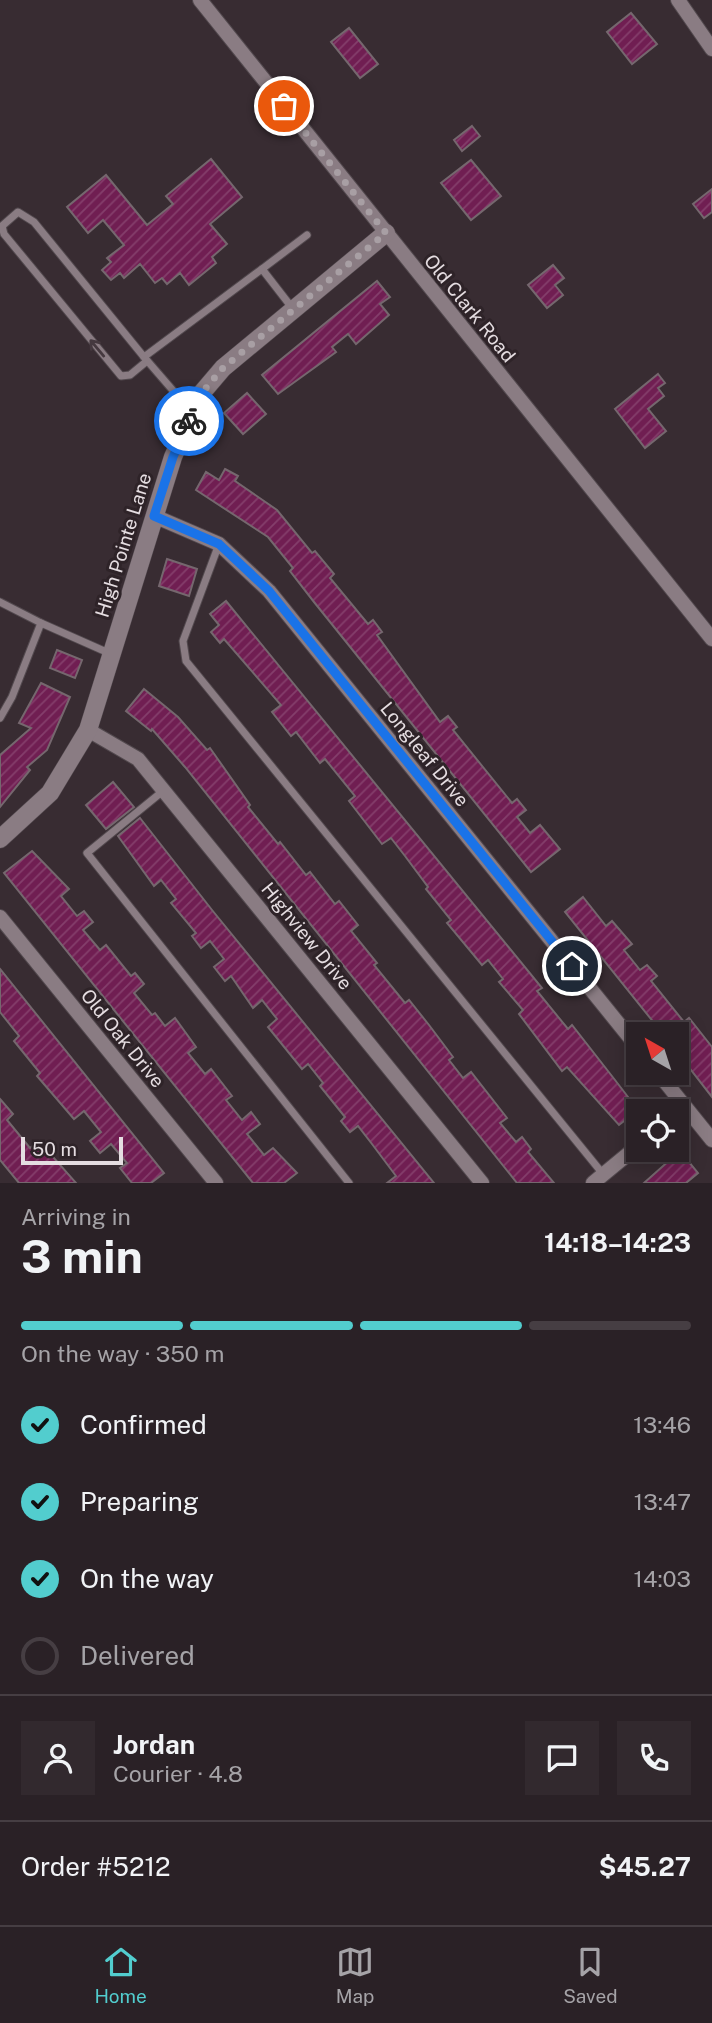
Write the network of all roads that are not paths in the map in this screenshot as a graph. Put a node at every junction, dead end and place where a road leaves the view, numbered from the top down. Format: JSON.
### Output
{"nodes":[{"id":1,"x":200,"y":0,"type":"edge"},
{"id":2,"x":678,"y":0,"type":"edge"},
{"id":3,"x":712,"y":49,"type":"edge"},
{"id":4,"x":386,"y":233,"type":"junction"},
{"id":5,"x":307,"y":235,"type":"dead end"},
{"id":6,"x":262,"y":269,"type":"junction"},
{"id":7,"x":293,"y":309,"type":"junction"},
{"id":8,"x":146,"y":359,"type":"junction"},
{"id":9,"x":195,"y":407,"type":"junction"},
{"id":10,"x":154,"y":516,"type":"junction"},
{"id":11,"x":219,"y":544,"type":"junction"},
{"id":12,"x":0,"y":602,"type":"edge"},
{"id":13,"x":41,"y":623,"type":"junction"},
{"id":14,"x":712,"y":639,"type":"edge"},
{"id":15,"x":111,"y":654,"type":"junction"},
{"id":16,"x":0,"y":718,"type":"edge"},
{"id":17,"x":88,"y":730,"type":"junction"},
{"id":18,"x":164,"y":790,"type":"junction"},
{"id":19,"x":0,"y":839,"type":"edge"},
{"id":20,"x":0,"y":917,"type":"edge"},
{"id":21,"x":626,"y":1033,"type":"edge"},
{"id":22,"x":689,"y":1118,"type":"edge"},
{"id":23,"x":712,"y":1140,"type":"edge"},
{"id":24,"x":626,"y":1156,"type":"edge"},
{"id":25,"x":598,"y":1179,"type":"edge"},
{"id":26,"x":216,"y":1183,"type":"edge"},
{"id":27,"x":349,"y":1183,"type":"edge"},
{"id":28,"x":482,"y":1183,"type":"edge"}],
"edges":[{"from":1,"to":4,"type":"street","name":"Old Clark Road"},
{"from":2,"to":3,"type":"street"},
{"from":4,"to":7,"type":"street","name":"High Pointe Lane"},
{"from":4,"to":14,"type":"street","name":"Old Clark Road"},
{"from":5,"to":6,"type":"lane"},
{"from":6,"to":7,"type":"lane"},
{"from":6,"to":8,"type":"lane"},
{"from":7,"to":9,"type":"street","name":"High Pointe Lane"},
{"from":8,"to":8,"type":"lane","one_way":true},
{"from":8,"to":9,"type":"lane"},
{"from":9,"to":10,"type":"street","name":"High Pointe Lane"},
{"from":10,"to":11,"type":"street","name":"Longleaf Drive"},
{"from":10,"to":15,"type":"street","name":"High Pointe Lane"},
{"from":11,"to":21,"type":"street","name":"Longleaf Drive"},
{"from":11,"to":25,"type":"lane"},
{"from":12,"to":13,"type":"lane"},
{"from":13,"to":15,"type":"lane"},
{"from":13,"to":16,"type":"lane"},
{"from":15,"to":17,"type":"street","name":"High Pointe Lane"},
{"from":17,"to":18,"type":"street","name":"Highview Drive"},
{"from":17,"to":19,"type":"street","name":"High Pointe Lane"},
{"from":18,"to":27,"type":"lane"},
{"from":18,"to":28,"type":"street","name":"Highview Drive"},
{"from":20,"to":26,"type":"street","name":"Old Oak Drive"},
{"from":22,"to":23,"type":"street"},
{"from":24,"to":25,"type":"street"}]}
